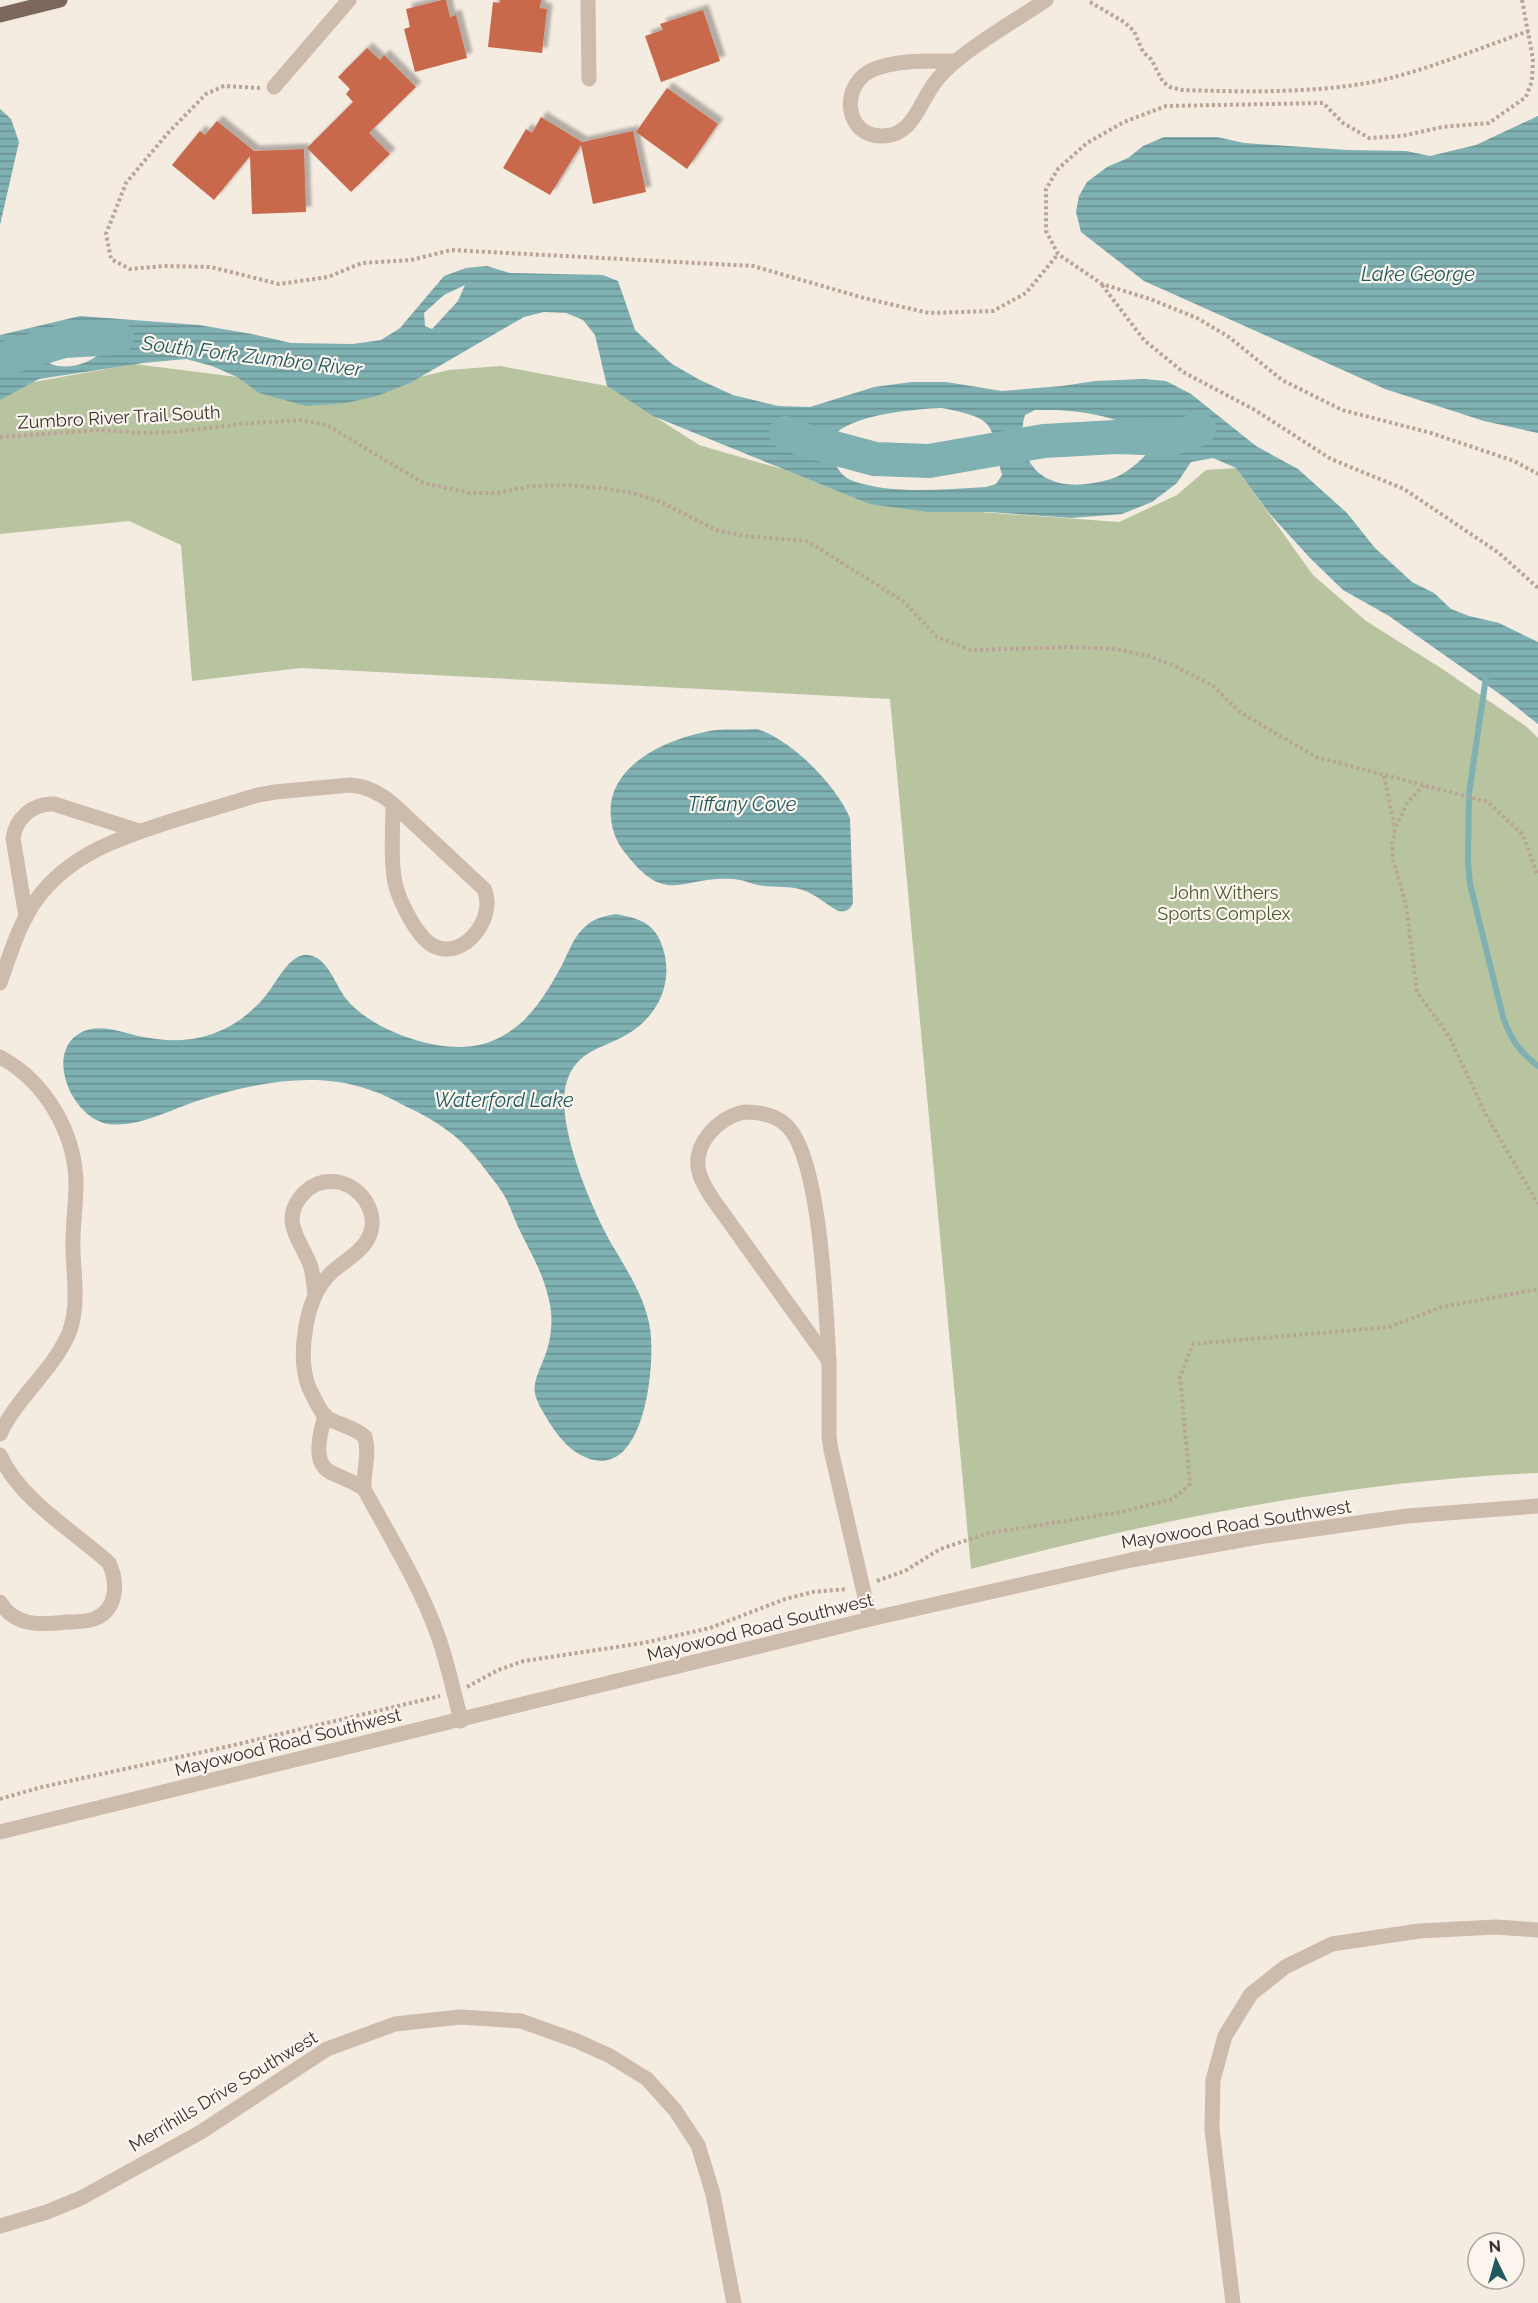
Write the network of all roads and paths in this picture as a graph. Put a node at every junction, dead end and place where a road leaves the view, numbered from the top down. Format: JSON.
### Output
{"nodes":[{"id":1,"x":60,"y":0,"type":"edge"},
{"id":2,"x":349,"y":0,"type":"edge"},
{"id":3,"x":588,"y":0,"type":"edge"},
{"id":4,"x":1046,"y":0,"type":"edge"},
{"id":5,"x":1522,"y":0,"type":"edge"},
{"id":6,"x":1090,"y":2,"type":"dead end"},
{"id":7,"x":0,"y":15,"type":"edge"},
{"id":8,"x":1529,"y":31,"type":"junction"},
{"id":9,"x":1538,"y":57,"type":"edge"},
{"id":10,"x":1533,"y":59,"type":"junction"},
{"id":11,"x":956,"y":61,"type":"junction"},
{"id":12,"x":589,"y":78,"type":"dead end"},
{"id":13,"x":274,"y":87,"type":"joint"},
{"id":14,"x":1058,"y":254,"type":"junction"},
{"id":15,"x":1102,"y":284,"type":"junction"},
{"id":16,"x":0,"y":437,"type":"edge"},
{"id":17,"x":1538,"y":474,"type":"edge"},
{"id":18,"x":1538,"y":588,"type":"edge"},
{"id":19,"x":1384,"y":776,"type":"junction"},
{"id":20,"x":1425,"y":784,"type":"junction"},
{"id":21,"x":393,"y":804,"type":"junction"},
{"id":22,"x":1395,"y":829,"type":"junction"},
{"id":23,"x":139,"y":831,"type":"junction"},
{"id":24,"x":1538,"y":876,"type":"edge"},
{"id":25,"x":26,"y":917,"type":"junction"},
{"id":26,"x":0,"y":983,"type":"edge"},
{"id":27,"x":0,"y":1057,"type":"edge"},
{"id":28,"x":1538,"y":1204,"type":"edge"},
{"id":29,"x":1538,"y":1289,"type":"edge"},
{"id":30,"x":315,"y":1294,"type":"junction"},
{"id":31,"x":829,"y":1361,"type":"junction"},
{"id":32,"x":325,"y":1415,"type":"junction"},
{"id":33,"x":0,"y":1434,"type":"edge"},
{"id":34,"x":0,"y":1455,"type":"edge"},
{"id":35,"x":364,"y":1489,"type":"junction"},
{"id":36,"x":1538,"y":1506,"type":"edge"},
{"id":37,"x":862,"y":1587,"type":"junction"},
{"id":38,"x":0,"y":1602,"type":"edge"},
{"id":39,"x":870,"y":1620,"type":"junction"},
{"id":40,"x":454,"y":1692,"type":"junction"},
{"id":41,"x":460,"y":1721,"type":"junction"},
{"id":42,"x":0,"y":1799,"type":"edge"},
{"id":43,"x":0,"y":1832,"type":"edge"},
{"id":44,"x":1538,"y":1930,"type":"edge"},
{"id":45,"x":0,"y":2226,"type":"edge"},
{"id":46,"x":734,"y":2303,"type":"edge"},
{"id":47,"x":1233,"y":2303,"type":"edge"}],
"edges":[{"from":1,"to":7,"type":"main road"},
{"from":2,"to":13,"type":"street"},
{"from":3,"to":12,"type":"street"},
{"from":4,"to":11,"type":"street"},
{"from":5,"to":8,"type":"path"},
{"from":6,"to":8,"type":"path"},
{"from":8,"to":10,"type":"path"},
{"from":9,"to":10,"type":"path"},
{"from":10,"to":14,"type":"path"},
{"from":11,"to":11,"type":"street"},
{"from":13,"to":14,"type":"path"},
{"from":14,"to":15,"type":"path"},
{"from":15,"to":17,"type":"path"},
{"from":15,"to":18,"type":"path"},
{"from":16,"to":19,"type":"path","name":"Zumbro River Trail South"},
{"from":19,"to":20,"type":"path","name":"Zumbro River Trail South"},
{"from":19,"to":22,"type":"path"},
{"from":20,"to":22,"type":"path"},
{"from":20,"to":24,"type":"path","name":"Zumbro River Trail South"},
{"from":21,"to":21,"type":"street"},
{"from":21,"to":23,"type":"street"},
{"from":22,"to":28,"type":"path"},
{"from":23,"to":25,"type":"street"},
{"from":23,"to":25,"type":"street"},
{"from":25,"to":26,"type":"street"},
{"from":27,"to":33,"type":"street"},
{"from":29,"to":37,"type":"path"},
{"from":30,"to":30,"type":"street"},
{"from":30,"to":32,"type":"street"},
{"from":31,"to":31,"type":"street"},
{"from":31,"to":37,"type":"street"},
{"from":32,"to":35,"type":"street"},
{"from":32,"to":35,"type":"street"},
{"from":34,"to":38,"type":"street"},
{"from":35,"to":40,"type":"street"},
{"from":36,"to":39,"type":"street","name":"Mayowood Road Southwest"},
{"from":37,"to":39,"type":"street"},
{"from":37,"to":40,"type":"path"},
{"from":39,"to":41,"type":"street","name":"Mayowood Road Southwest"},
{"from":40,"to":41,"type":"street"},
{"from":40,"to":42,"type":"path"},
{"from":41,"to":43,"type":"street","name":"Mayowood Road Southwest"},
{"from":44,"to":47,"type":"street"},
{"from":45,"to":46,"type":"street","name":"Merrihills Drive Southwest"}]}
